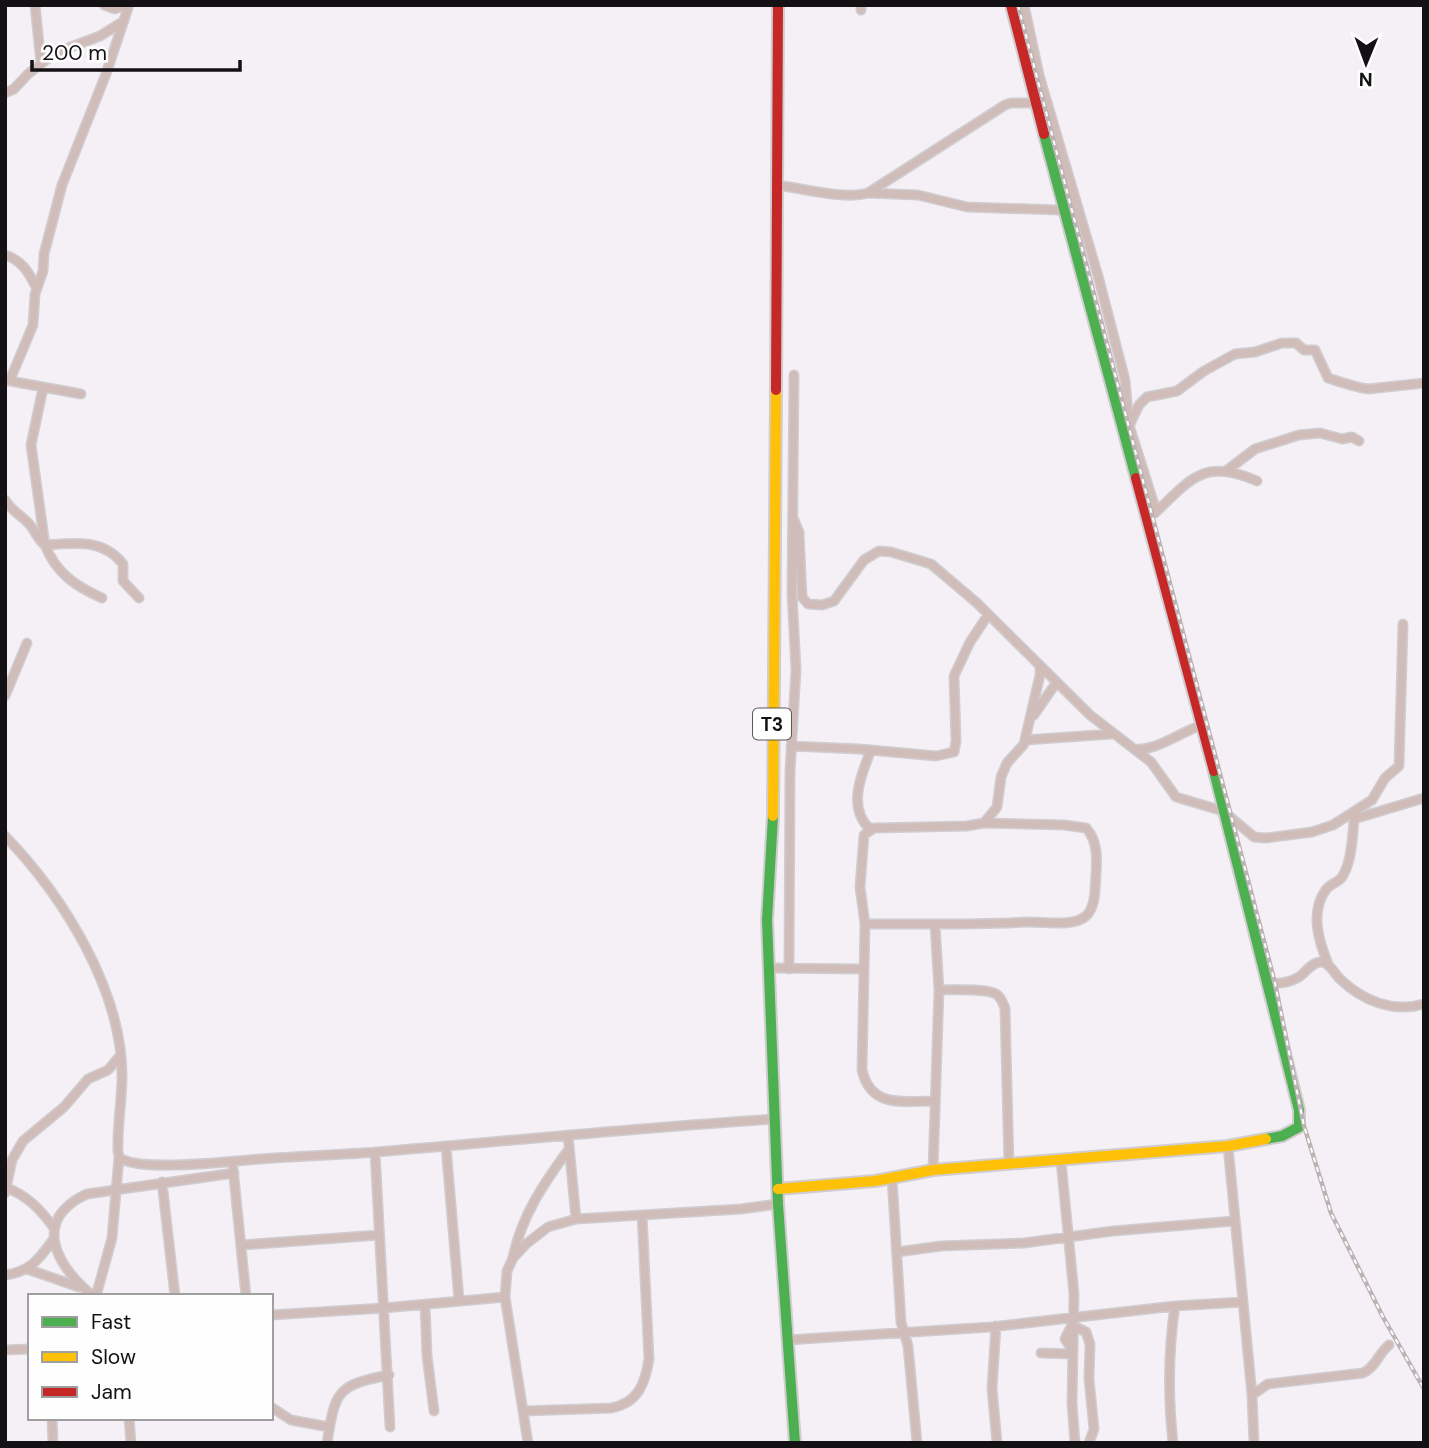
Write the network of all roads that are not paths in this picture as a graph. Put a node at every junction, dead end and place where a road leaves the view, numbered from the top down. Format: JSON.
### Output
{"nodes":[{"id":1,"x":35,"y":5,"type":"edge"},
{"id":2,"x":104,"y":5,"type":"edge"},
{"id":3,"x":127,"y":5,"type":"edge"},
{"id":4,"x":778,"y":5,"type":"edge"},
{"id":5,"x":1011,"y":5,"type":"edge"},
{"id":6,"x":1024,"y":5,"type":"edge"},
{"id":7,"x":124,"y":21,"type":"junction"},
{"id":8,"x":41,"y":63,"type":"junction"},
{"id":9,"x":5,"y":93,"type":"edge"},
{"id":10,"x":1035,"y":103,"type":"junction"},
{"id":11,"x":776,"y":185,"type":"junction"},
{"id":12,"x":868,"y":193,"type":"junction"},
{"id":13,"x":1065,"y":215,"type":"junction"},
{"id":14,"x":5,"y":255,"type":"edge"},
{"id":15,"x":37,"y":287,"type":"junction"},
{"id":16,"x":794,"y":375,"type":"dead end"},
{"id":17,"x":8,"y":380,"type":"edge"},
{"id":18,"x":1424,"y":383,"type":"edge"},
{"id":19,"x":43,"y":388,"type":"junction"},
{"id":20,"x":81,"y":394,"type":"dead end"},
{"id":21,"x":1129,"y":425,"type":"junction"},
{"id":22,"x":1359,"y":441,"type":"dead end"},
{"id":23,"x":1226,"y":471,"type":"junction"},
{"id":24,"x":1257,"y":481,"type":"dead end"},
{"id":25,"x":5,"y":500,"type":"edge"},
{"id":26,"x":1156,"y":511,"type":"junction"},
{"id":27,"x":793,"y":518,"type":"junction"},
{"id":28,"x":1147,"y":519,"type":"junction"},
{"id":29,"x":45,"y":545,"type":"junction"},
{"id":30,"x":102,"y":598,"type":"dead end"},
{"id":31,"x":139,"y":598,"type":"dead end"},
{"id":32,"x":988,"y":615,"type":"junction"},
{"id":33,"x":1403,"y":625,"type":"dead end"},
{"id":34,"x":27,"y":643,"type":"dead end"},
{"id":35,"x":1040,"y":667,"type":"junction"},
{"id":36,"x":1056,"y":683,"type":"junction"},
{"id":37,"x":5,"y":696,"type":"edge"},
{"id":38,"x":1032,"y":717,"type":"junction"},
{"id":39,"x":1202,"y":725,"type":"junction"},
{"id":40,"x":1112,"y":734,"type":"junction"},
{"id":41,"x":1025,"y":740,"type":"junction"},
{"id":42,"x":791,"y":746,"type":"junction"},
{"id":43,"x":1134,"y":749,"type":"junction"},
{"id":44,"x":872,"y":750,"type":"junction"},
{"id":45,"x":1424,"y":798,"type":"edge"},
{"id":46,"x":1223,"y":811,"type":"junction"},
{"id":47,"x":1354,"y":816,"type":"junction"},
{"id":48,"x":984,"y":823,"type":"junction"},
{"id":49,"x":870,"y":829,"type":"junction"},
{"id":50,"x":5,"y":836,"type":"edge"},
{"id":51,"x":865,"y":924,"type":"junction"},
{"id":52,"x":935,"y":924,"type":"junction"},
{"id":53,"x":1320,"y":944,"type":"junction"},
{"id":54,"x":1314,"y":964,"type":"junction"},
{"id":55,"x":1328,"y":964,"type":"junction"},
{"id":56,"x":769,"y":968,"type":"junction"},
{"id":57,"x":789,"y":969,"type":"junction"},
{"id":58,"x":864,"y":969,"type":"junction"},
{"id":59,"x":1267,"y":983,"type":"junction"},
{"id":60,"x":939,"y":990,"type":"junction"},
{"id":61,"x":1424,"y":1004,"type":"edge"},
{"id":62,"x":119,"y":1056,"type":"junction"},
{"id":63,"x":935,"y":1101,"type":"junction"},
{"id":64,"x":775,"y":1119,"type":"junction"},
{"id":65,"x":568,"y":1135,"type":"junction"},
{"id":66,"x":446,"y":1146,"type":"junction"},
{"id":67,"x":1228,"y":1146,"type":"junction"},
{"id":68,"x":569,"y":1149,"type":"junction"},
{"id":69,"x":375,"y":1152,"type":"junction"},
{"id":70,"x":119,"y":1157,"type":"junction"},
{"id":71,"x":1061,"y":1161,"type":"junction"},
{"id":72,"x":232,"y":1162,"type":"junction"},
{"id":73,"x":1009,"y":1165,"type":"junction"},
{"id":74,"x":933,"y":1170,"type":"junction"},
{"id":75,"x":234,"y":1173,"type":"junction"},
{"id":76,"x":892,"y":1178,"type":"junction"},
{"id":77,"x":162,"y":1182,"type":"junction"},
{"id":78,"x":115,"y":1188,"type":"junction"},
{"id":79,"x":6,"y":1189,"type":"edge"},
{"id":80,"x":778,"y":1189,"type":"junction"},
{"id":81,"x":778,"y":1204,"type":"junction"},
{"id":82,"x":642,"y":1215,"type":"junction"},
{"id":83,"x":576,"y":1219,"type":"junction"},
{"id":84,"x":1234,"y":1222,"type":"junction"},
{"id":85,"x":54,"y":1228,"type":"junction"},
{"id":86,"x":379,"y":1235,"type":"junction"},
{"id":87,"x":1068,"y":1237,"type":"junction"},
{"id":88,"x":53,"y":1240,"type":"junction"},
{"id":89,"x":242,"y":1245,"type":"junction"},
{"id":90,"x":897,"y":1252,"type":"junction"},
{"id":91,"x":513,"y":1258,"type":"junction"},
{"id":92,"x":38,"y":1260,"type":"junction"},
{"id":93,"x":27,"y":1269,"type":"junction"},
{"id":94,"x":44,"y":1274,"type":"junction"},
{"id":95,"x":5,"y":1275,"type":"edge"},
{"id":96,"x":85,"y":1289,"type":"junction"},
{"id":97,"x":92,"y":1294,"type":"edge"},
{"id":98,"x":96,"y":1294,"type":"edge"},
{"id":99,"x":175,"y":1294,"type":"edge"},
{"id":100,"x":246,"y":1294,"type":"edge"},
{"id":101,"x":505,"y":1297,"type":"junction"},
{"id":102,"x":459,"y":1300,"type":"junction"},
{"id":103,"x":1242,"y":1302,"type":"junction"},
{"id":104,"x":425,"y":1304,"type":"junction"},
{"id":105,"x":1175,"y":1306,"type":"junction"},
{"id":106,"x":384,"y":1308,"type":"junction"},
{"id":107,"x":273,"y":1315,"type":"edge"},
{"id":108,"x":1072,"y":1321,"type":"junction"},
{"id":109,"x":996,"y":1326,"type":"junction"},
{"id":110,"x":904,"y":1332,"type":"junction"},
{"id":111,"x":787,"y":1340,"type":"junction"},
{"id":112,"x":1389,"y":1345,"type":"dead end"},
{"id":113,"x":28,"y":1349,"type":"edge"},
{"id":114,"x":5,"y":1350,"type":"edge"},
{"id":115,"x":1072,"y":1352,"type":"junction"},
{"id":116,"x":1041,"y":1353,"type":"dead end"},
{"id":117,"x":389,"y":1376,"type":"junction"},
{"id":118,"x":1252,"y":1395,"type":"junction"},
{"id":119,"x":273,"y":1408,"type":"edge"},
{"id":120,"x":524,"y":1410,"type":"junction"},
{"id":121,"x":435,"y":1411,"type":"dead end"},
{"id":122,"x":52,"y":1420,"type":"edge"},
{"id":123,"x":129,"y":1420,"type":"edge"},
{"id":124,"x":329,"y":1427,"type":"junction"},
{"id":125,"x":390,"y":1427,"type":"dead end"},
{"id":126,"x":53,"y":1443,"type":"edge"},
{"id":127,"x":131,"y":1443,"type":"edge"},
{"id":128,"x":327,"y":1443,"type":"edge"},
{"id":129,"x":528,"y":1443,"type":"edge"},
{"id":130,"x":795,"y":1443,"type":"edge"},
{"id":131,"x":917,"y":1443,"type":"edge"},
{"id":132,"x":997,"y":1443,"type":"edge"},
{"id":133,"x":1075,"y":1443,"type":"edge"},
{"id":134,"x":1089,"y":1443,"type":"edge"},
{"id":135,"x":1173,"y":1443,"type":"edge"},
{"id":136,"x":1254,"y":1443,"type":"edge"}],
"edges":[{"from":1,"to":8,"type":"street"},
{"from":2,"to":3,"type":"street"},
{"from":3,"to":7,"type":"street"},
{"from":4,"to":11,"type":"main road","number":"T3"},
{"from":5,"to":10,"type":"main road"},
{"from":6,"to":21,"type":"street"},
{"from":7,"to":8,"type":"street"},
{"from":7,"to":15,"type":"street"},
{"from":8,"to":9,"type":"street"},
{"from":10,"to":12,"type":"street"},
{"from":10,"to":13,"type":"main road"},
{"from":11,"to":12,"type":"street"},
{"from":11,"to":56,"type":"main road","number":"T3"},
{"from":12,"to":13,"type":"street"},
{"from":13,"to":28,"type":"main road"},
{"from":14,"to":15,"type":"street"},
{"from":15,"to":17,"type":"street"},
{"from":16,"to":27,"type":"street"},
{"from":17,"to":19,"type":"street"},
{"from":18,"to":21,"type":"street"},
{"from":19,"to":20,"type":"street"},
{"from":19,"to":29,"type":"street"},
{"from":21,"to":26,"type":"street"},
{"from":22,"to":23,"type":"street"},
{"from":23,"to":24,"type":"street"},
{"from":23,"to":26,"type":"street"},
{"from":25,"to":29,"type":"street"},
{"from":26,"to":28,"type":"street"},
{"from":27,"to":32,"type":"street"},
{"from":27,"to":42,"type":"street"},
{"from":28,"to":39,"type":"main road"},
{"from":29,"to":30,"type":"street"},
{"from":29,"to":31,"type":"street"},
{"from":32,"to":35,"type":"street"},
{"from":32,"to":44,"type":"street"},
{"from":33,"to":47,"type":"street"},
{"from":34,"to":37,"type":"street"},
{"from":35,"to":36,"type":"street"},
{"from":35,"to":38,"type":"street"},
{"from":36,"to":38,"type":"street"},
{"from":36,"to":40,"type":"street"},
{"from":38,"to":41,"type":"street"},
{"from":39,"to":43,"type":"street"},
{"from":39,"to":46,"type":"main road"},
{"from":40,"to":41,"type":"street"},
{"from":40,"to":43,"type":"street"},
{"from":41,"to":48,"type":"street"},
{"from":42,"to":44,"type":"street"},
{"from":42,"to":57,"type":"street"},
{"from":43,"to":46,"type":"street"},
{"from":44,"to":49,"type":"street"},
{"from":45,"to":47,"type":"street"},
{"from":46,"to":47,"type":"street"},
{"from":46,"to":59,"type":"main road"},
{"from":47,"to":53,"type":"street"},
{"from":48,"to":49,"type":"street"},
{"from":48,"to":52,"type":"street"},
{"from":49,"to":51,"type":"street"},
{"from":50,"to":62,"type":"street"},
{"from":51,"to":52,"type":"street"},
{"from":51,"to":58,"type":"street"},
{"from":52,"to":60,"type":"street"},
{"from":53,"to":54,"type":"street"},
{"from":53,"to":55,"type":"street"},
{"from":54,"to":55,"type":"street"},
{"from":54,"to":59,"type":"street"},
{"from":55,"to":61,"type":"street"},
{"from":56,"to":57,"type":"street"},
{"from":56,"to":64,"type":"main road","number":"T3"},
{"from":57,"to":58,"type":"street"},
{"from":58,"to":63,"type":"street"},
{"from":59,"to":67,"type":"main road"},
{"from":60,"to":63,"type":"street"},
{"from":60,"to":73,"type":"street"},
{"from":62,"to":70,"type":"street"},
{"from":62,"to":79,"type":"street"},
{"from":63,"to":74,"type":"street"},
{"from":64,"to":65,"type":"street"},
{"from":64,"to":80,"type":"main road","number":"T3"},
{"from":65,"to":66,"type":"street"},
{"from":65,"to":68,"type":"street"},
{"from":66,"to":69,"type":"street"},
{"from":66,"to":102,"type":"street"},
{"from":67,"to":71,"type":"main road"},
{"from":67,"to":84,"type":"street"},
{"from":68,"to":83,"type":"street"},
{"from":68,"to":91,"type":"street"},
{"from":69,"to":72,"type":"street"},
{"from":69,"to":86,"type":"street"},
{"from":70,"to":72,"type":"street"},
{"from":70,"to":78,"type":"street"},
{"from":71,"to":73,"type":"main road"},
{"from":71,"to":87,"type":"street"},
{"from":72,"to":75,"type":"street"},
{"from":73,"to":74,"type":"main road"},
{"from":74,"to":76,"type":"main road"},
{"from":75,"to":77,"type":"street"},
{"from":75,"to":89,"type":"street"},
{"from":76,"to":80,"type":"main road"},
{"from":76,"to":90,"type":"street"},
{"from":77,"to":78,"type":"street"},
{"from":77,"to":99,"type":"street"},
{"from":78,"to":85,"type":"street"},
{"from":78,"to":98,"type":"street"},
{"from":79,"to":85,"type":"street"},
{"from":80,"to":81,"type":"main road","number":"T3"},
{"from":81,"to":82,"type":"street"},
{"from":81,"to":111,"type":"main road","number":"T3"},
{"from":82,"to":83,"type":"street"},
{"from":82,"to":120,"type":"street"},
{"from":83,"to":91,"type":"street"},
{"from":84,"to":87,"type":"street"},
{"from":84,"to":103,"type":"street"},
{"from":85,"to":88,"type":"street"},
{"from":86,"to":89,"type":"street"},
{"from":86,"to":106,"type":"street"},
{"from":87,"to":90,"type":"street"},
{"from":87,"to":108,"type":"street"},
{"from":88,"to":92,"type":"street"},
{"from":88,"to":96,"type":"street"},
{"from":89,"to":100,"type":"street"},
{"from":90,"to":110,"type":"street"},
{"from":91,"to":101,"type":"street"},
{"from":92,"to":93,"type":"street"},
{"from":92,"to":94,"type":"street"},
{"from":93,"to":94,"type":"street"},
{"from":93,"to":95,"type":"street"},
{"from":94,"to":96,"type":"street"},
{"from":96,"to":97,"type":"street"},
{"from":101,"to":102,"type":"street"},
{"from":101,"to":120,"type":"street"},
{"from":102,"to":104,"type":"street"},
{"from":103,"to":105,"type":"street"},
{"from":103,"to":118,"type":"street"},
{"from":104,"to":106,"type":"street"},
{"from":104,"to":121,"type":"street"},
{"from":105,"to":108,"type":"street"},
{"from":105,"to":135,"type":"street"},
{"from":106,"to":107,"type":"street"},
{"from":106,"to":117,"type":"street"},
{"from":108,"to":109,"type":"street"},
{"from":108,"to":115,"type":"street"},
{"from":108,"to":134,"type":"street"},
{"from":109,"to":110,"type":"street"},
{"from":109,"to":132,"type":"street"},
{"from":110,"to":111,"type":"street"},
{"from":110,"to":131,"type":"street"},
{"from":111,"to":130,"type":"main road","number":"T3"},
{"from":112,"to":118,"type":"street"},
{"from":113,"to":114,"type":"street"},
{"from":115,"to":116,"type":"street"},
{"from":115,"to":133,"type":"street"},
{"from":117,"to":124,"type":"street"},
{"from":117,"to":125,"type":"street"},
{"from":118,"to":136,"type":"street"},
{"from":119,"to":124,"type":"street"},
{"from":120,"to":129,"type":"street"},
{"from":122,"to":126,"type":"street"},
{"from":123,"to":127,"type":"street"},
{"from":124,"to":128,"type":"street"}]}
